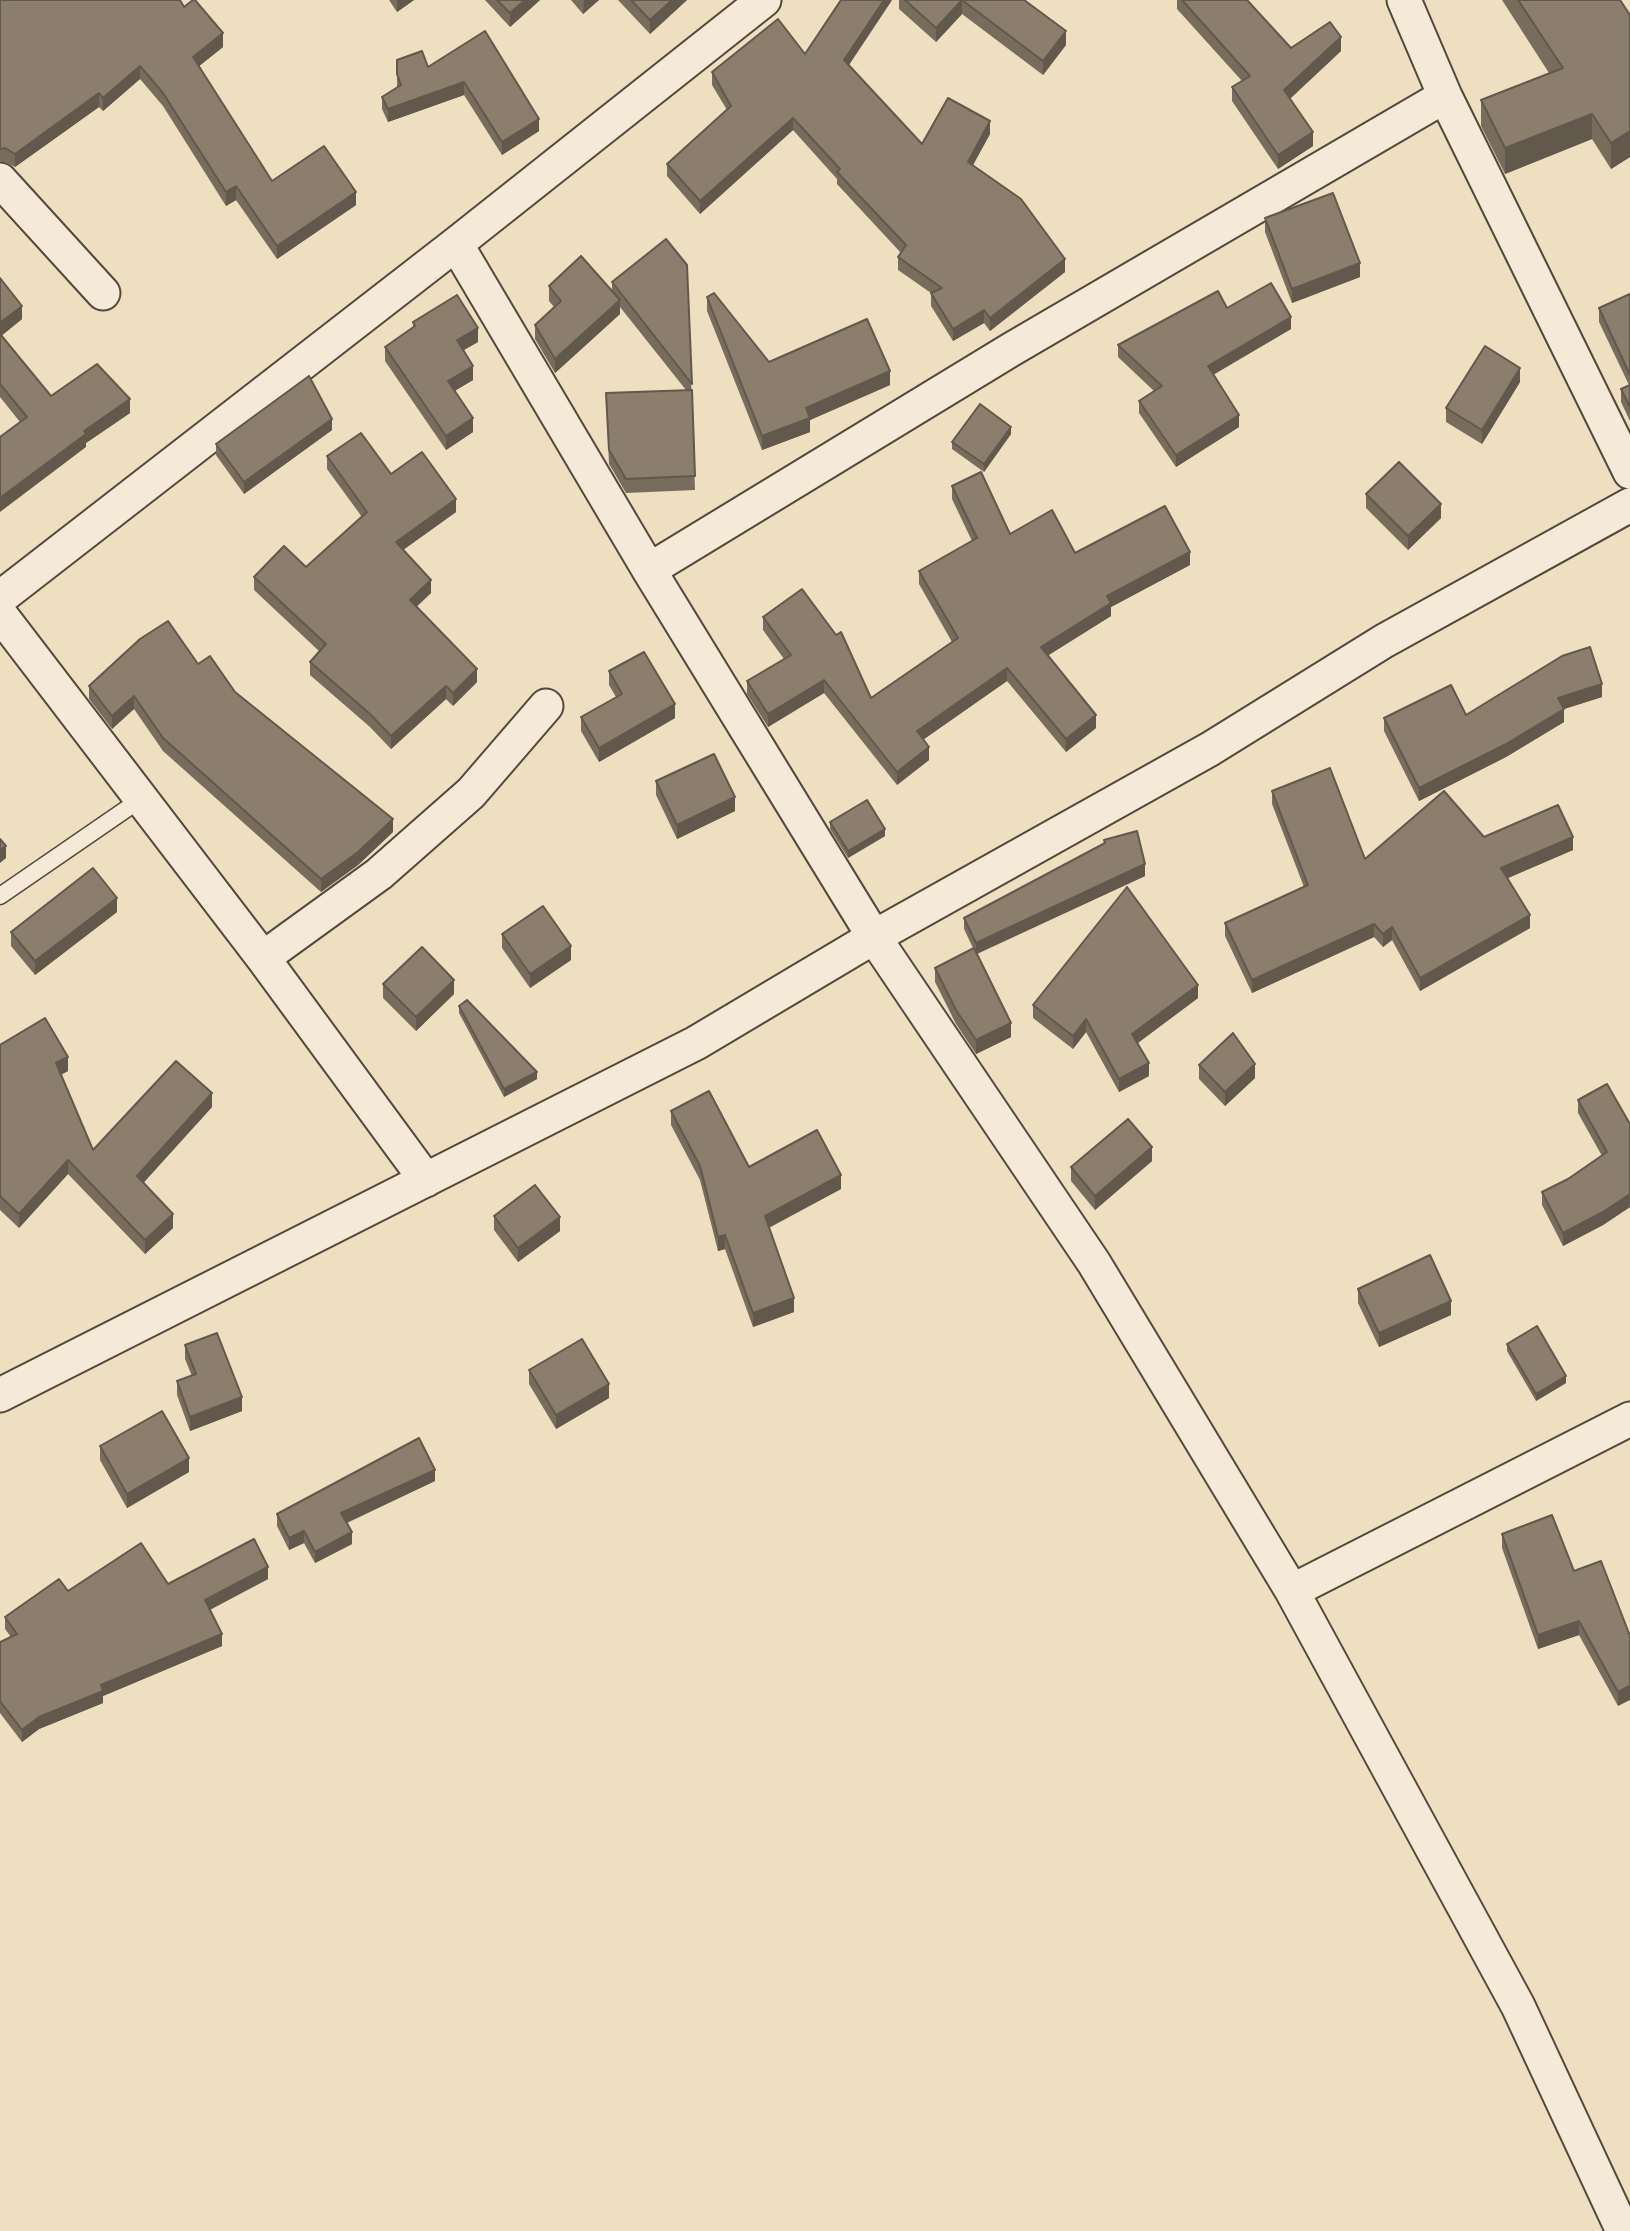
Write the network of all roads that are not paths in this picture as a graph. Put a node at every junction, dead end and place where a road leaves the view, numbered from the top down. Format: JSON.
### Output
{"nodes":[{"id":1,"x":764,"y":0,"type":"edge"},
{"id":2,"x":1404,"y":0,"type":"edge"},
{"id":3,"x":1445,"y":96,"type":"junction"},
{"id":4,"x":0,"y":180,"type":"edge"},
{"id":5,"x":456,"y":244,"type":"junction"},
{"id":6,"x":103,"y":293,"type":"dead end"},
{"id":7,"x":1630,"y":472,"type":"edge"},
{"id":8,"x":1630,"y":505,"type":"edge"},
{"id":9,"x":649,"y":570,"type":"junction"},
{"id":10,"x":0,"y":598,"type":"edge"},
{"id":11,"x":0,"y":614,"type":"edge"},
{"id":12,"x":547,"y":706,"type":"dead end"},
{"id":13,"x":141,"y":799,"type":"junction"},
{"id":14,"x":0,"y":895,"type":"edge"},
{"id":15,"x":874,"y":937,"type":"junction"},
{"id":16,"x":262,"y":958,"type":"junction"},
{"id":17,"x":426,"y":1180,"type":"junction"},
{"id":18,"x":0,"y":1395,"type":"edge"},
{"id":19,"x":1630,"y":1419,"type":"edge"},
{"id":20,"x":1292,"y":1591,"type":"junction"},
{"id":21,"x":1623,"y":2231,"type":"edge"}],
"edges":[{"from":1,"to":5,"type":"street"},
{"from":2,"to":3,"type":"street"},
{"from":3,"to":7,"type":"street"},
{"from":3,"to":9,"type":"street"},
{"from":4,"to":6,"type":"street"},
{"from":5,"to":9,"type":"street"},
{"from":5,"to":10,"type":"street"},
{"from":8,"to":15,"type":"street"},
{"from":9,"to":15,"type":"street"},
{"from":11,"to":13,"type":"street"},
{"from":12,"to":16,"type":"street"},
{"from":13,"to":14,"type":"lane"},
{"from":13,"to":16,"type":"street"},
{"from":15,"to":17,"type":"street"},
{"from":15,"to":20,"type":"street"},
{"from":16,"to":17,"type":"street"},
{"from":17,"to":18,"type":"street"},
{"from":19,"to":20,"type":"street"},
{"from":20,"to":21,"type":"street"}]}
